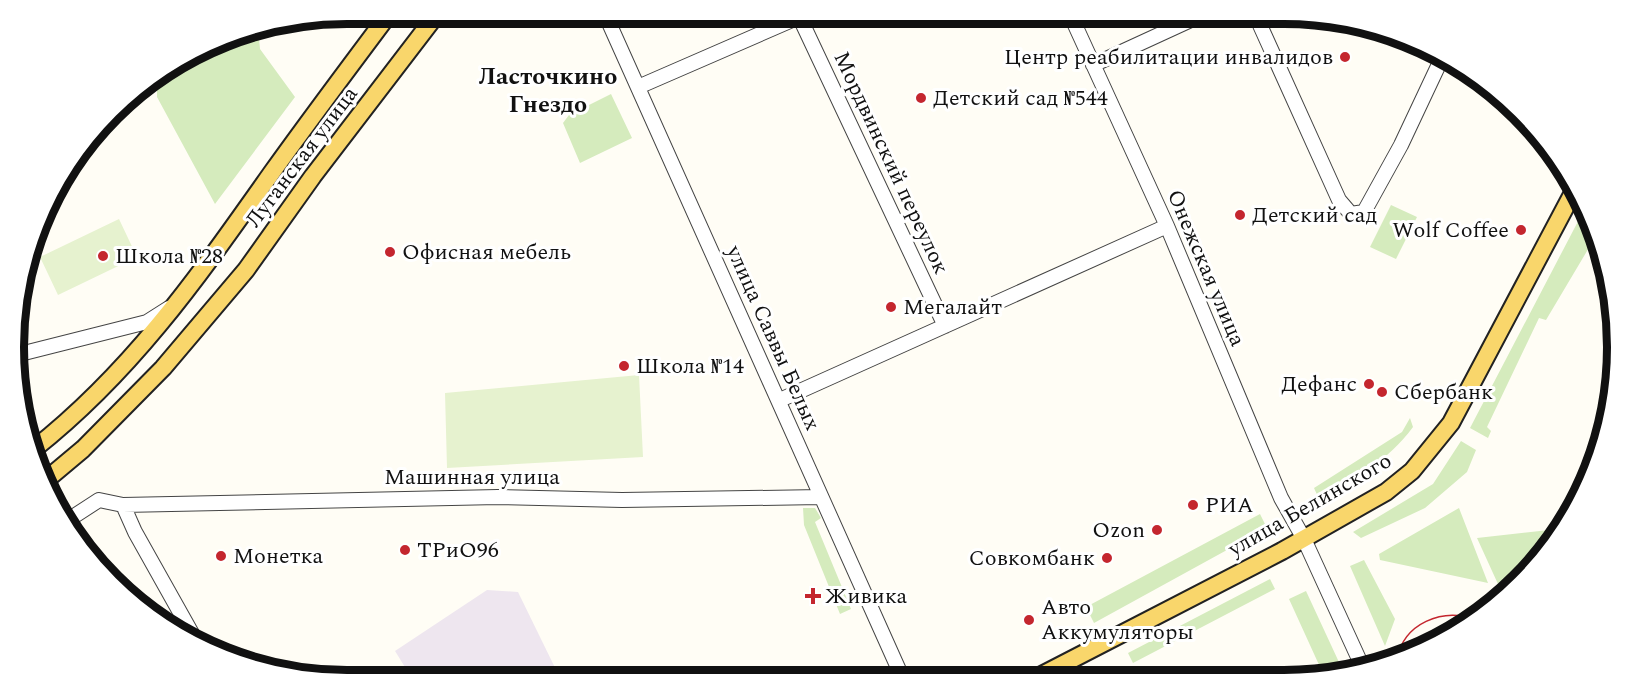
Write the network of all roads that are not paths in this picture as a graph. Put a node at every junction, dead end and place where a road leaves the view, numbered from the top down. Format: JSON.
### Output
{"nodes":[{"id":1,"x":382,"y":24,"type":"edge"},
{"id":2,"x":429,"y":24,"type":"edge"},
{"id":3,"x":610,"y":24,"type":"edge"},
{"id":4,"x":782,"y":24,"type":"edge"},
{"id":5,"x":806,"y":24,"type":"edge"},
{"id":6,"x":1075,"y":24,"type":"edge"},
{"id":7,"x":1182,"y":24,"type":"edge"},
{"id":8,"x":1260,"y":24,"type":"edge"},
{"id":9,"x":1439,"y":64,"type":"edge"},
{"id":10,"x":1093,"y":65,"type":"junction"},
{"id":11,"x":638,"y":87,"type":"junction"},
{"id":12,"x":1570,"y":198,"type":"edge"},
{"id":13,"x":1167,"y":226,"type":"junction"},
{"id":14,"x":180,"y":300,"type":"junction"},
{"id":15,"x":945,"y":326,"type":"junction"},
{"id":16,"x":24,"y":353,"type":"edge"},
{"id":17,"x":780,"y":400,"type":"junction"},
{"id":18,"x":39,"y":445,"type":"edge"},
{"id":19,"x":51,"y":476,"type":"edge"},
{"id":20,"x":821,"y":497,"type":"junction"},
{"id":21,"x":123,"y":505,"type":"junction"},
{"id":22,"x":73,"y":517,"type":"edge"},
{"id":23,"x":1304,"y":539,"type":"junction"},
{"id":24,"x":190,"y":629,"type":"edge"},
{"id":25,"x":1360,"y":661,"type":"edge"},
{"id":26,"x":899,"y":670,"type":"edge"},
{"id":27,"x":1051,"y":670,"type":"edge"}],
"edges":[{"from":1,"to":14,"type":"main road","name":"Луганская улица"},
{"from":2,"to":19,"type":"main road","name":"Луганская улица"},
{"from":3,"to":11,"type":"street","name":"улица Саввы Белых"},
{"from":4,"to":11,"type":"street"},
{"from":5,"to":15,"type":"street","name":"Мордвинский переулок"},
{"from":6,"to":10,"type":"street","name":"Онежская улица"},
{"from":7,"to":10,"type":"street"},
{"from":8,"to":9,"type":"street"},
{"from":10,"to":13,"type":"street","name":"Онежская улица"},
{"from":11,"to":17,"type":"street","name":"улица Саввы Белых"},
{"from":12,"to":23,"type":"main road","name":"улица Белинского"},
{"from":13,"to":15,"type":"street"},
{"from":13,"to":23,"type":"street","name":"Онежская улица"},
{"from":14,"to":16,"type":"street"},
{"from":14,"to":18,"type":"main road","name":"Луганская улица"},
{"from":15,"to":17,"type":"street"},
{"from":17,"to":20,"type":"street","name":"улица Саввы Белых"},
{"from":20,"to":21,"type":"street","name":"Машинная улица"},
{"from":20,"to":26,"type":"street","name":"улица Саввы Белых"},
{"from":21,"to":22,"type":"street","name":"Машинная улица"},
{"from":21,"to":24,"type":"street"},
{"from":23,"to":25,"type":"street","name":"Онежская улица"},
{"from":23,"to":27,"type":"main road","name":"улица Белинского"}]}
